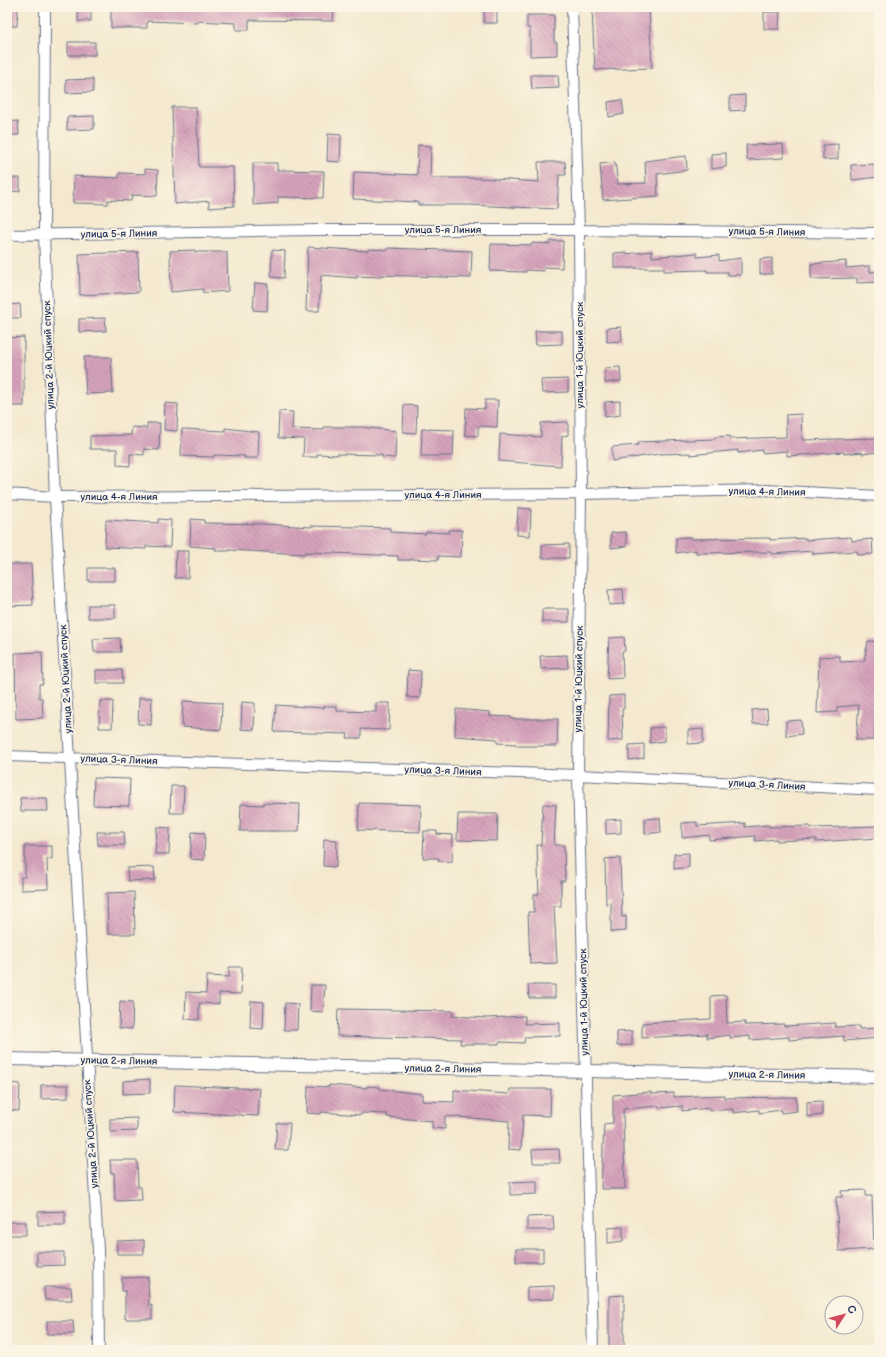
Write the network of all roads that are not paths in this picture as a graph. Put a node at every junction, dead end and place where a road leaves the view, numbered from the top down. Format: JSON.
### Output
{"nodes":[{"id":1,"x":44,"y":7,"type":"edge"},
{"id":2,"x":572,"y":7,"type":"edge"},
{"id":3,"x":579,"y":230,"type":"junction"},
{"id":4,"x":879,"y":233,"type":"edge"},
{"id":5,"x":7,"y":235,"type":"edge"},
{"id":6,"x":44,"y":235,"type":"junction"},
{"id":7,"x":7,"y":494,"type":"edge"},
{"id":8,"x":581,"y":494,"type":"junction"},
{"id":9,"x":879,"y":496,"type":"edge"},
{"id":10,"x":55,"y":497,"type":"junction"},
{"id":11,"x":7,"y":756,"type":"edge"},
{"id":12,"x":70,"y":759,"type":"junction"},
{"id":13,"x":578,"y":775,"type":"junction"},
{"id":14,"x":879,"y":790,"type":"edge"},
{"id":15,"x":7,"y":1059,"type":"edge"},
{"id":16,"x":86,"y":1060,"type":"junction"},
{"id":17,"x":585,"y":1072,"type":"junction"},
{"id":18,"x":879,"y":1077,"type":"edge"},
{"id":19,"x":99,"y":1350,"type":"edge"},
{"id":20,"x":593,"y":1350,"type":"edge"}],
"edges":[{"from":1,"to":6,"type":"street","name":"улица 2-й Юцкий спуск"},
{"from":2,"to":3,"type":"street","name":"улица 1-й Юцкий спуск"},
{"from":3,"to":4,"type":"street","name":"улица 5-я Линия"},
{"from":3,"to":6,"type":"street","name":"улица 5-я Линия"},
{"from":3,"to":8,"type":"street","name":"улица 1-й Юцкий спуск"},
{"from":5,"to":6,"type":"street","name":"улица 5-я Линия"},
{"from":6,"to":10,"type":"street","name":"улица 2-й Юцкий спуск"},
{"from":7,"to":10,"type":"street","name":"улица 4-я Линия"},
{"from":8,"to":9,"type":"street","name":"улица 4-я Линия"},
{"from":8,"to":10,"type":"street","name":"улица 4-я Линия"},
{"from":8,"to":13,"type":"street","name":"улица 1-й Юцкий спуск"},
{"from":10,"to":12,"type":"street","name":"улица 2-й Юцкий спуск"},
{"from":11,"to":12,"type":"street","name":"улица 3-я Линия"},
{"from":12,"to":13,"type":"street","name":"улица 3-я Линия"},
{"from":12,"to":16,"type":"street","name":"улица 2-й Юцкий спуск"},
{"from":13,"to":14,"type":"street","name":"улица 3-я Линия"},
{"from":13,"to":17,"type":"street","name":"улица 1-й Юцкий спуск"},
{"from":15,"to":16,"type":"street","name":"улица 2-я Линия"},
{"from":16,"to":17,"type":"street","name":"улица 2-я Линия"},
{"from":16,"to":19,"type":"street","name":"улица 2-й Юцкий спуск"},
{"from":17,"to":18,"type":"street","name":"улица 2-я Линия"},
{"from":17,"to":20,"type":"street","name":"улица 1-й Юцкий спуск"}]}
